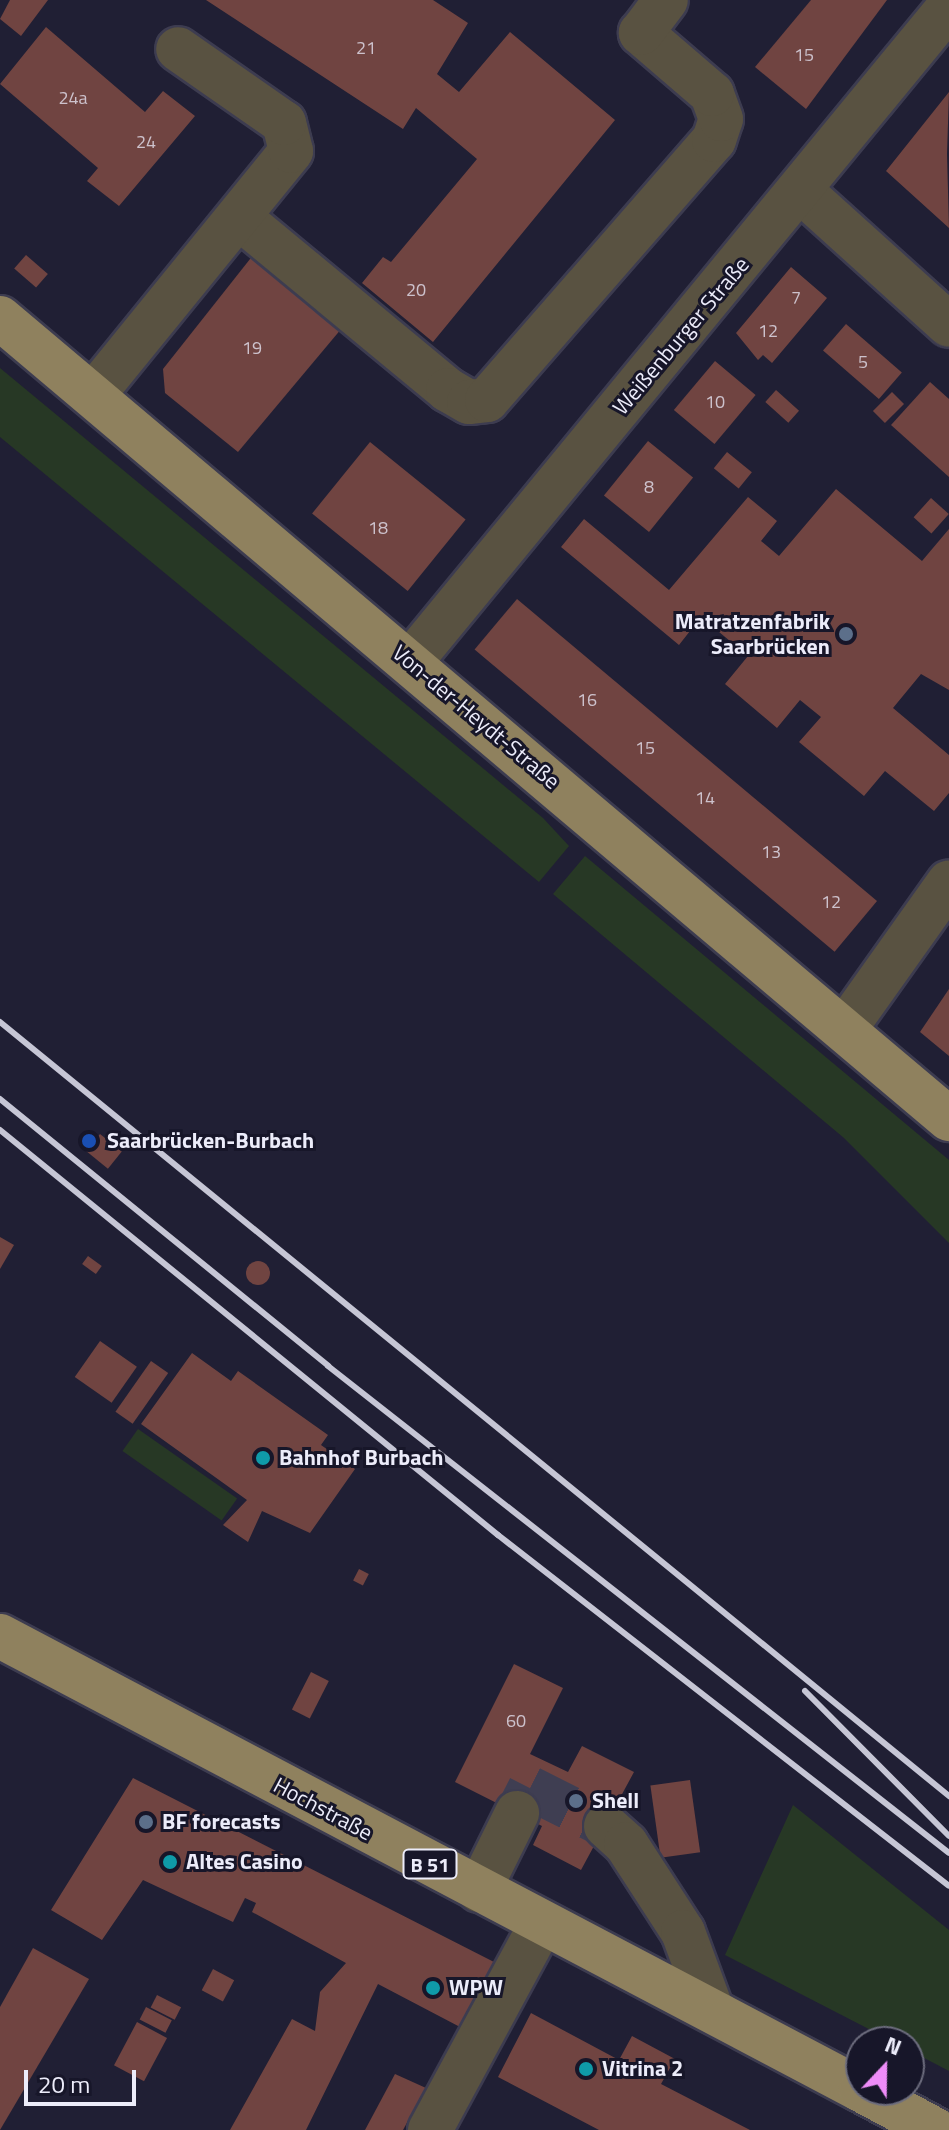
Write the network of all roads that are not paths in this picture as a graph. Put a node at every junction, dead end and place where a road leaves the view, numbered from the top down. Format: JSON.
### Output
{"nodes":[{"id":1,"x":666,"y":0,"type":"edge"},
{"id":2,"x":949,"y":7,"type":"edge"},
{"id":3,"x":178,"y":49,"type":"dead end"},
{"id":4,"x":802,"y":192,"type":"junction"},
{"id":5,"x":240,"y":218,"type":"junction"},
{"id":6,"x":0,"y":318,"type":"edge"},
{"id":7,"x":949,"y":325,"type":"edge"},
{"id":8,"x":93,"y":395,"type":"junction"},
{"id":9,"x":411,"y":661,"type":"junction"},
{"id":10,"x":949,"y":882,"type":"edge"},
{"id":11,"x":844,"y":1030,"type":"junction"},
{"id":12,"x":949,"y":1119,"type":"edge"},
{"id":13,"x":0,"y":1636,"type":"edge"},
{"id":14,"x":517,"y":1813,"type":"tunnel mouth"},
{"id":15,"x":606,"y":1826,"type":"tunnel mouth"},
{"id":16,"x":479,"y":1890,"type":"junction"},
{"id":17,"x":542,"y":1923,"type":"junction"},
{"id":18,"x":712,"y":2011,"type":"junction"},
{"id":19,"x":845,"y":2082,"type":"edge"},
{"id":20,"x":891,"y":2106,"type":"edge"},
{"id":21,"x":430,"y":2130,"type":"edge"},
{"id":22,"x":936,"y":2130,"type":"edge"}],
"edges":[{"from":1,"to":5,"type":"street"},
{"from":2,"to":4,"type":"street","name":"Weißenburger Straße"},
{"from":3,"to":5,"type":"street"},
{"from":4,"to":7,"type":"street"},
{"from":4,"to":9,"type":"street","name":"Weißenburger Straße"},
{"from":5,"to":8,"type":"street"},
{"from":6,"to":8,"type":"main road","name":"Von-der-Heydt-Straße"},
{"from":8,"to":9,"type":"main road","name":"Von-der-Heydt-Straße"},
{"from":9,"to":11,"type":"main road","name":"Von-der-Heydt-Straße"},
{"from":10,"to":11,"type":"street"},
{"from":11,"to":12,"type":"main road","name":"Von-der-Heydt-Straße"},
{"from":13,"to":16,"type":"main road","name":"Hochstraße","number":"B 51"},
{"from":14,"to":16,"type":"street"},
{"from":15,"to":18,"type":"street"},
{"from":16,"to":17,"type":"main road","name":"Hochstraße","number":"B 51"},
{"from":17,"to":18,"type":"main road","name":"Hochstraße","number":"B 51"},
{"from":17,"to":21,"type":"street"},
{"from":18,"to":19,"type":"main road","name":"Hochstraße","number":"B 51"},
{"from":20,"to":22,"type":"main road","name":"Hochstraße","number":"B 51"}]}
